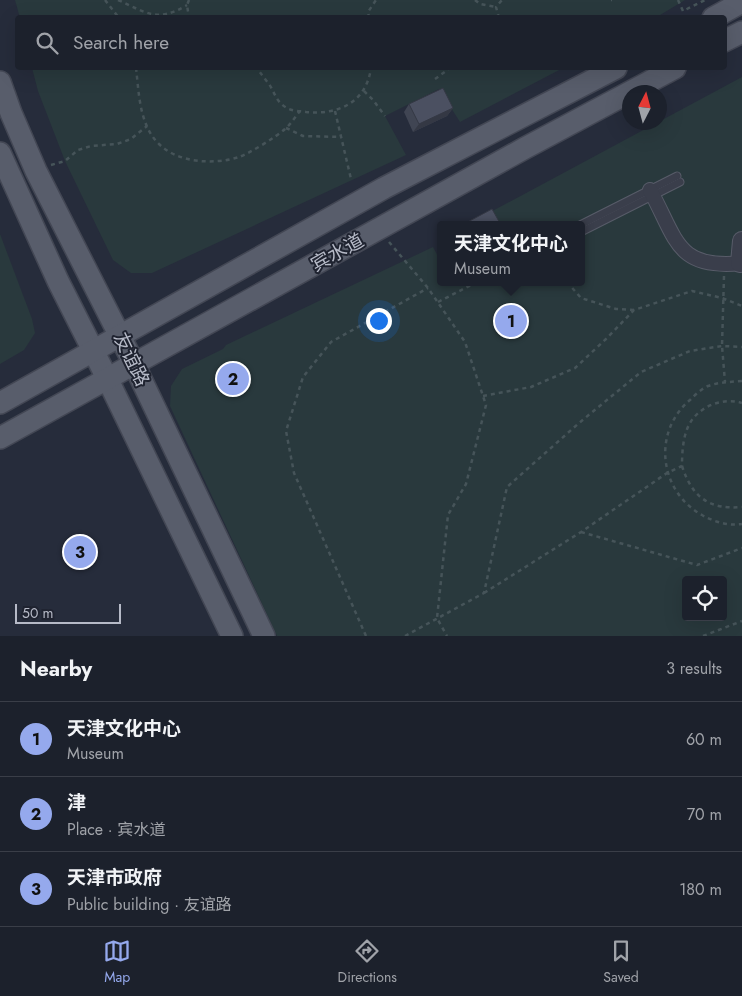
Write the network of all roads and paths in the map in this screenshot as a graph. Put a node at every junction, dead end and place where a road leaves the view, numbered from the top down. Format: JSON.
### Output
{"nodes":[{"id":1,"x":105,"y":0,"type":"edge"},
{"id":2,"x":118,"y":0,"type":"edge"},
{"id":3,"x":189,"y":0,"type":"edge"},
{"id":4,"x":376,"y":0,"type":"edge"},
{"id":5,"x":475,"y":0,"type":"edge"},
{"id":6,"x":502,"y":0,"type":"edge"},
{"id":7,"x":678,"y":0,"type":"edge"},
{"id":8,"x":705,"y":0,"type":"edge"},
{"id":9,"x":742,"y":2,"type":"edge"},
{"id":10,"x":187,"y":5,"type":"junction"},
{"id":11,"x":496,"y":7,"type":"junction"},
{"id":12,"x":116,"y":15,"type":"edge"},
{"id":13,"x":189,"y":15,"type":"edge"},
{"id":14,"x":368,"y":15,"type":"edge"},
{"id":15,"x":497,"y":15,"type":"edge"},
{"id":16,"x":718,"y":15,"type":"edge"},
{"id":17,"x":742,"y":32,"type":"edge"},
{"id":18,"x":727,"y":40,"type":"edge"},
{"id":19,"x":136,"y":70,"type":"edge"},
{"id":20,"x":259,"y":70,"type":"edge"},
{"id":21,"x":370,"y":70,"type":"edge"},
{"id":22,"x":447,"y":70,"type":"edge"},
{"id":23,"x":612,"y":70,"type":"edge"},
{"id":24,"x":671,"y":70,"type":"edge"},
{"id":25,"x":434,"y":79,"type":"dead end"},
{"id":26,"x":0,"y":82,"type":"edge"},
{"id":27,"x":364,"y":91,"type":"junction"},
{"id":28,"x":300,"y":111,"type":"junction"},
{"id":29,"x":335,"y":111,"type":"junction"},
{"id":30,"x":385,"y":116,"type":"dead end"},
{"id":31,"x":147,"y":126,"type":"junction"},
{"id":32,"x":286,"y":128,"type":"junction"},
{"id":33,"x":342,"y":137,"type":"junction"},
{"id":34,"x":0,"y":154,"type":"edge"},
{"id":35,"x":36,"y":171,"type":"junction"},
{"id":36,"x":678,"y":179,"type":"dead end"},
{"id":37,"x":350,"y":180,"type":"dead end"},
{"id":38,"x":655,"y":191,"type":"junction"},
{"id":39,"x":585,"y":223,"type":"edge"},
{"id":40,"x":378,"y":229,"type":"junction"},
{"id":41,"x":585,"y":230,"type":"edge"},
{"id":42,"x":739,"y":258,"type":"edge"},
{"id":43,"x":469,"y":286,"type":"edge"},
{"id":44,"x":570,"y":286,"type":"edge"},
{"id":45,"x":428,"y":288,"type":"junction"},
{"id":46,"x":722,"y":298,"type":"junction"},
{"id":47,"x":438,"y":302,"type":"junction"},
{"id":48,"x":742,"y":306,"type":"edge"},
{"id":49,"x":634,"y":310,"type":"junction"},
{"id":50,"x":120,"y":335,"type":"junction"},
{"id":51,"x":722,"y":346,"type":"junction"},
{"id":52,"x":742,"y":347,"type":"edge"},
{"id":53,"x":92,"y":350,"type":"junction"},
{"id":54,"x":134,"y":364,"type":"junction"},
{"id":55,"x":107,"y":378,"type":"junction"},
{"id":56,"x":742,"y":381,"type":"edge"},
{"id":57,"x":725,"y":382,"type":"junction"},
{"id":58,"x":483,"y":396,"type":"junction"},
{"id":59,"x":742,"y":403,"type":"edge"},
{"id":60,"x":0,"y":404,"type":"edge"},
{"id":61,"x":0,"y":438,"type":"edge"},
{"id":62,"x":682,"y":466,"type":"junction"},
{"id":63,"x":667,"y":473,"type":"junction"},
{"id":64,"x":742,"y":507,"type":"edge"},
{"id":65,"x":742,"y":524,"type":"edge"},
{"id":66,"x":581,"y":532,"type":"junction"},
{"id":67,"x":742,"y":548,"type":"edge"},
{"id":68,"x":484,"y":592,"type":"junction"},
{"id":69,"x":438,"y":618,"type":"junction"},
{"id":70,"x":742,"y":621,"type":"edge"},
{"id":71,"x":232,"y":636,"type":"edge"},
{"id":72,"x":264,"y":636,"type":"edge"},
{"id":73,"x":366,"y":636,"type":"edge"},
{"id":74,"x":405,"y":636,"type":"edge"},
{"id":75,"x":447,"y":636,"type":"edge"},
{"id":76,"x":703,"y":636,"type":"edge"}],
"edges":[{"from":1,"to":12,"type":"path"},
{"from":2,"to":10,"type":"path"},
{"from":3,"to":10,"type":"path"},
{"from":4,"to":14,"type":"path"},
{"from":5,"to":11,"type":"path"},
{"from":6,"to":11,"type":"path"},
{"from":7,"to":8,"type":"path"},
{"from":9,"to":16,"type":"main road"},
{"from":10,"to":13,"type":"path"},
{"from":11,"to":15,"type":"path"},
{"from":17,"to":18,"type":"main road"},
{"from":19,"to":31,"type":"path"},
{"from":20,"to":28,"type":"path"},
{"from":21,"to":27,"type":"path"},
{"from":22,"to":25,"type":"path"},
{"from":23,"to":50,"type":"main road","name":"宾水道"},
{"from":24,"to":40,"type":"main road","name":"宾水道"},
{"from":26,"to":35,"type":"main road","name":"友谊路"},
{"from":27,"to":29,"type":"path"},
{"from":27,"to":30,"type":"path"},
{"from":28,"to":29,"type":"path"},
{"from":28,"to":32,"type":"path"},
{"from":29,"to":33,"type":"path"},
{"from":31,"to":32,"type":"path"},
{"from":31,"to":35,"type":"path"},
{"from":32,"to":33,"type":"path"},
{"from":33,"to":37,"type":"path"},
{"from":34,"to":53,"type":"main road","name":"友谊路"},
{"from":35,"to":50,"type":"main road","name":"友谊路"},
{"from":36,"to":38,"type":"lane"},
{"from":38,"to":39,"type":"lane"},
{"from":38,"to":41,"type":"lane"},
{"from":38,"to":42,"type":"street"},
{"from":40,"to":45,"type":"path"},
{"from":40,"to":54,"type":"main road","name":"宾水道"},
{"from":42,"to":46,"type":"path"},
{"from":43,"to":47,"type":"path"},
{"from":44,"to":49,"type":"path"},
{"from":45,"to":47,"type":"path"},
{"from":45,"to":73,"type":"path"},
{"from":46,"to":48,"type":"path"},
{"from":46,"to":49,"type":"path"},
{"from":46,"to":51,"type":"path"},
{"from":47,"to":58,"type":"path"},
{"from":49,"to":58,"type":"path"},
{"from":50,"to":53,"type":"main road","name":"宾水道"},
{"from":50,"to":54,"type":"main road","name":"友谊路"},
{"from":51,"to":52,"type":"path"},
{"from":51,"to":57,"type":"path"},
{"from":51,"to":68,"type":"path"},
{"from":53,"to":55,"type":"main road","name":"友谊路"},
{"from":53,"to":60,"type":"main road","name":"宾水道"},
{"from":54,"to":55,"type":"main road","name":"宾水道"},
{"from":54,"to":72,"type":"main road","name":"友谊路"},
{"from":55,"to":61,"type":"main road","name":"宾水道"},
{"from":55,"to":71,"type":"main road","name":"友谊路"},
{"from":56,"to":57,"type":"path"},
{"from":57,"to":63,"type":"path"},
{"from":58,"to":69,"type":"path"},
{"from":59,"to":62,"type":"path"},
{"from":62,"to":63,"type":"path"},
{"from":62,"to":64,"type":"path"},
{"from":63,"to":65,"type":"path"},
{"from":63,"to":66,"type":"path"},
{"from":66,"to":67,"type":"path"},
{"from":66,"to":68,"type":"path"},
{"from":68,"to":69,"type":"path"},
{"from":69,"to":74,"type":"path"},
{"from":69,"to":75,"type":"path"},
{"from":70,"to":76,"type":"path"}]}
